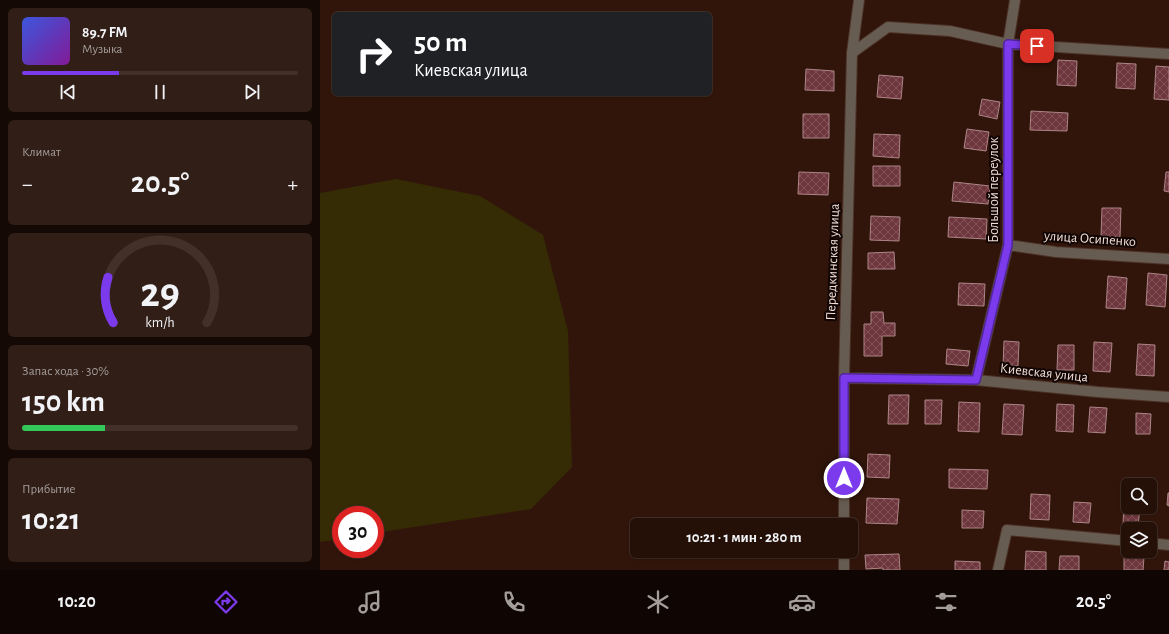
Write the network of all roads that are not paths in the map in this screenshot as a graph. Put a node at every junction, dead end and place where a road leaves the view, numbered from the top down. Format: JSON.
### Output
{"nodes":[{"id":1,"x":859,"y":0,"type":"edge"},
{"id":2,"x":1015,"y":0,"type":"edge"},
{"id":3,"x":1008,"y":44,"type":"junction"},
{"id":4,"x":852,"y":53,"type":"junction"},
{"id":5,"x":1169,"y":54,"type":"edge"},
{"id":6,"x":1008,"y":245,"type":"junction"},
{"id":7,"x":1169,"y":259,"type":"edge"},
{"id":8,"x":844,"y":378,"type":"junction"},
{"id":9,"x":976,"y":380,"type":"junction"},
{"id":10,"x":1169,"y":397,"type":"edge"},
{"id":11,"x":844,"y":518,"type":"edge"},
{"id":12,"x":1121,"y":540,"type":"edge"},
{"id":13,"x":1157,"y":544,"type":"edge"},
{"id":14,"x":1169,"y":545,"type":"edge"},
{"id":15,"x":844,"y":558,"type":"edge"},
{"id":16,"x":844,"y":570,"type":"edge"},
{"id":17,"x":998,"y":570,"type":"edge"}],
"edges":[{"from":1,"to":4,"type":"street","name":"Передкинская улица"},
{"from":2,"to":3,"type":"street","name":"Большой переулок"},
{"from":3,"to":4,"type":"street"},
{"from":3,"to":5,"type":"street"},
{"from":3,"to":6,"type":"street","name":"Большой переулок"},
{"from":4,"to":8,"type":"street","name":"Передкинская улица"},
{"from":6,"to":7,"type":"street","name":"улица Осипенко"},
{"from":6,"to":9,"type":"street","name":"Большой переулок"},
{"from":8,"to":9,"type":"street","name":"Киевская улица"},
{"from":8,"to":11,"type":"street","name":"Передкинская улица"},
{"from":9,"to":10,"type":"street","name":"Киевская улица"},
{"from":12,"to":17,"type":"street"},
{"from":13,"to":14,"type":"street"},
{"from":15,"to":16,"type":"street"}]}
